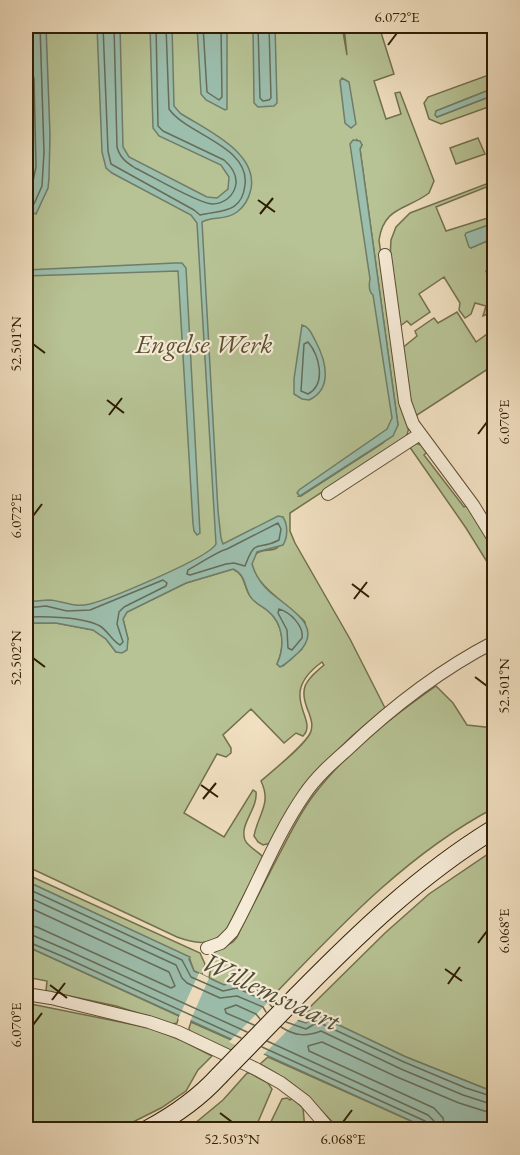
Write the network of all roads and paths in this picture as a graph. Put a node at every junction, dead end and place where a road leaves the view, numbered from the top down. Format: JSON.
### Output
{"nodes":[{"id":1,"x":385,"y":255,"type":"dead end"},
{"id":2,"x":420,"y":434,"type":"junction"},
{"id":3,"x":328,"y":494,"type":"dead end"},
{"id":4,"x":495,"y":539,"type":"edge"},
{"id":5,"x":495,"y":642,"type":"edge"},
{"id":6,"x":495,"y":829,"type":"edge"},
{"id":7,"x":207,"y":948,"type":"dead end"},
{"id":8,"x":26,"y":994,"type":"edge"},
{"id":9,"x":147,"y":1130,"type":"edge"},
{"id":10,"x":330,"y":1130,"type":"edge"}],
"edges":[{"from":1,"to":2,"type":"street"},
{"from":2,"to":3,"type":"street"},
{"from":2,"to":4,"type":"street"},
{"from":5,"to":7,"type":"street"},
{"from":6,"to":9,"type":"main road","bridge":true},
{"from":8,"to":10,"type":"street"}]}
